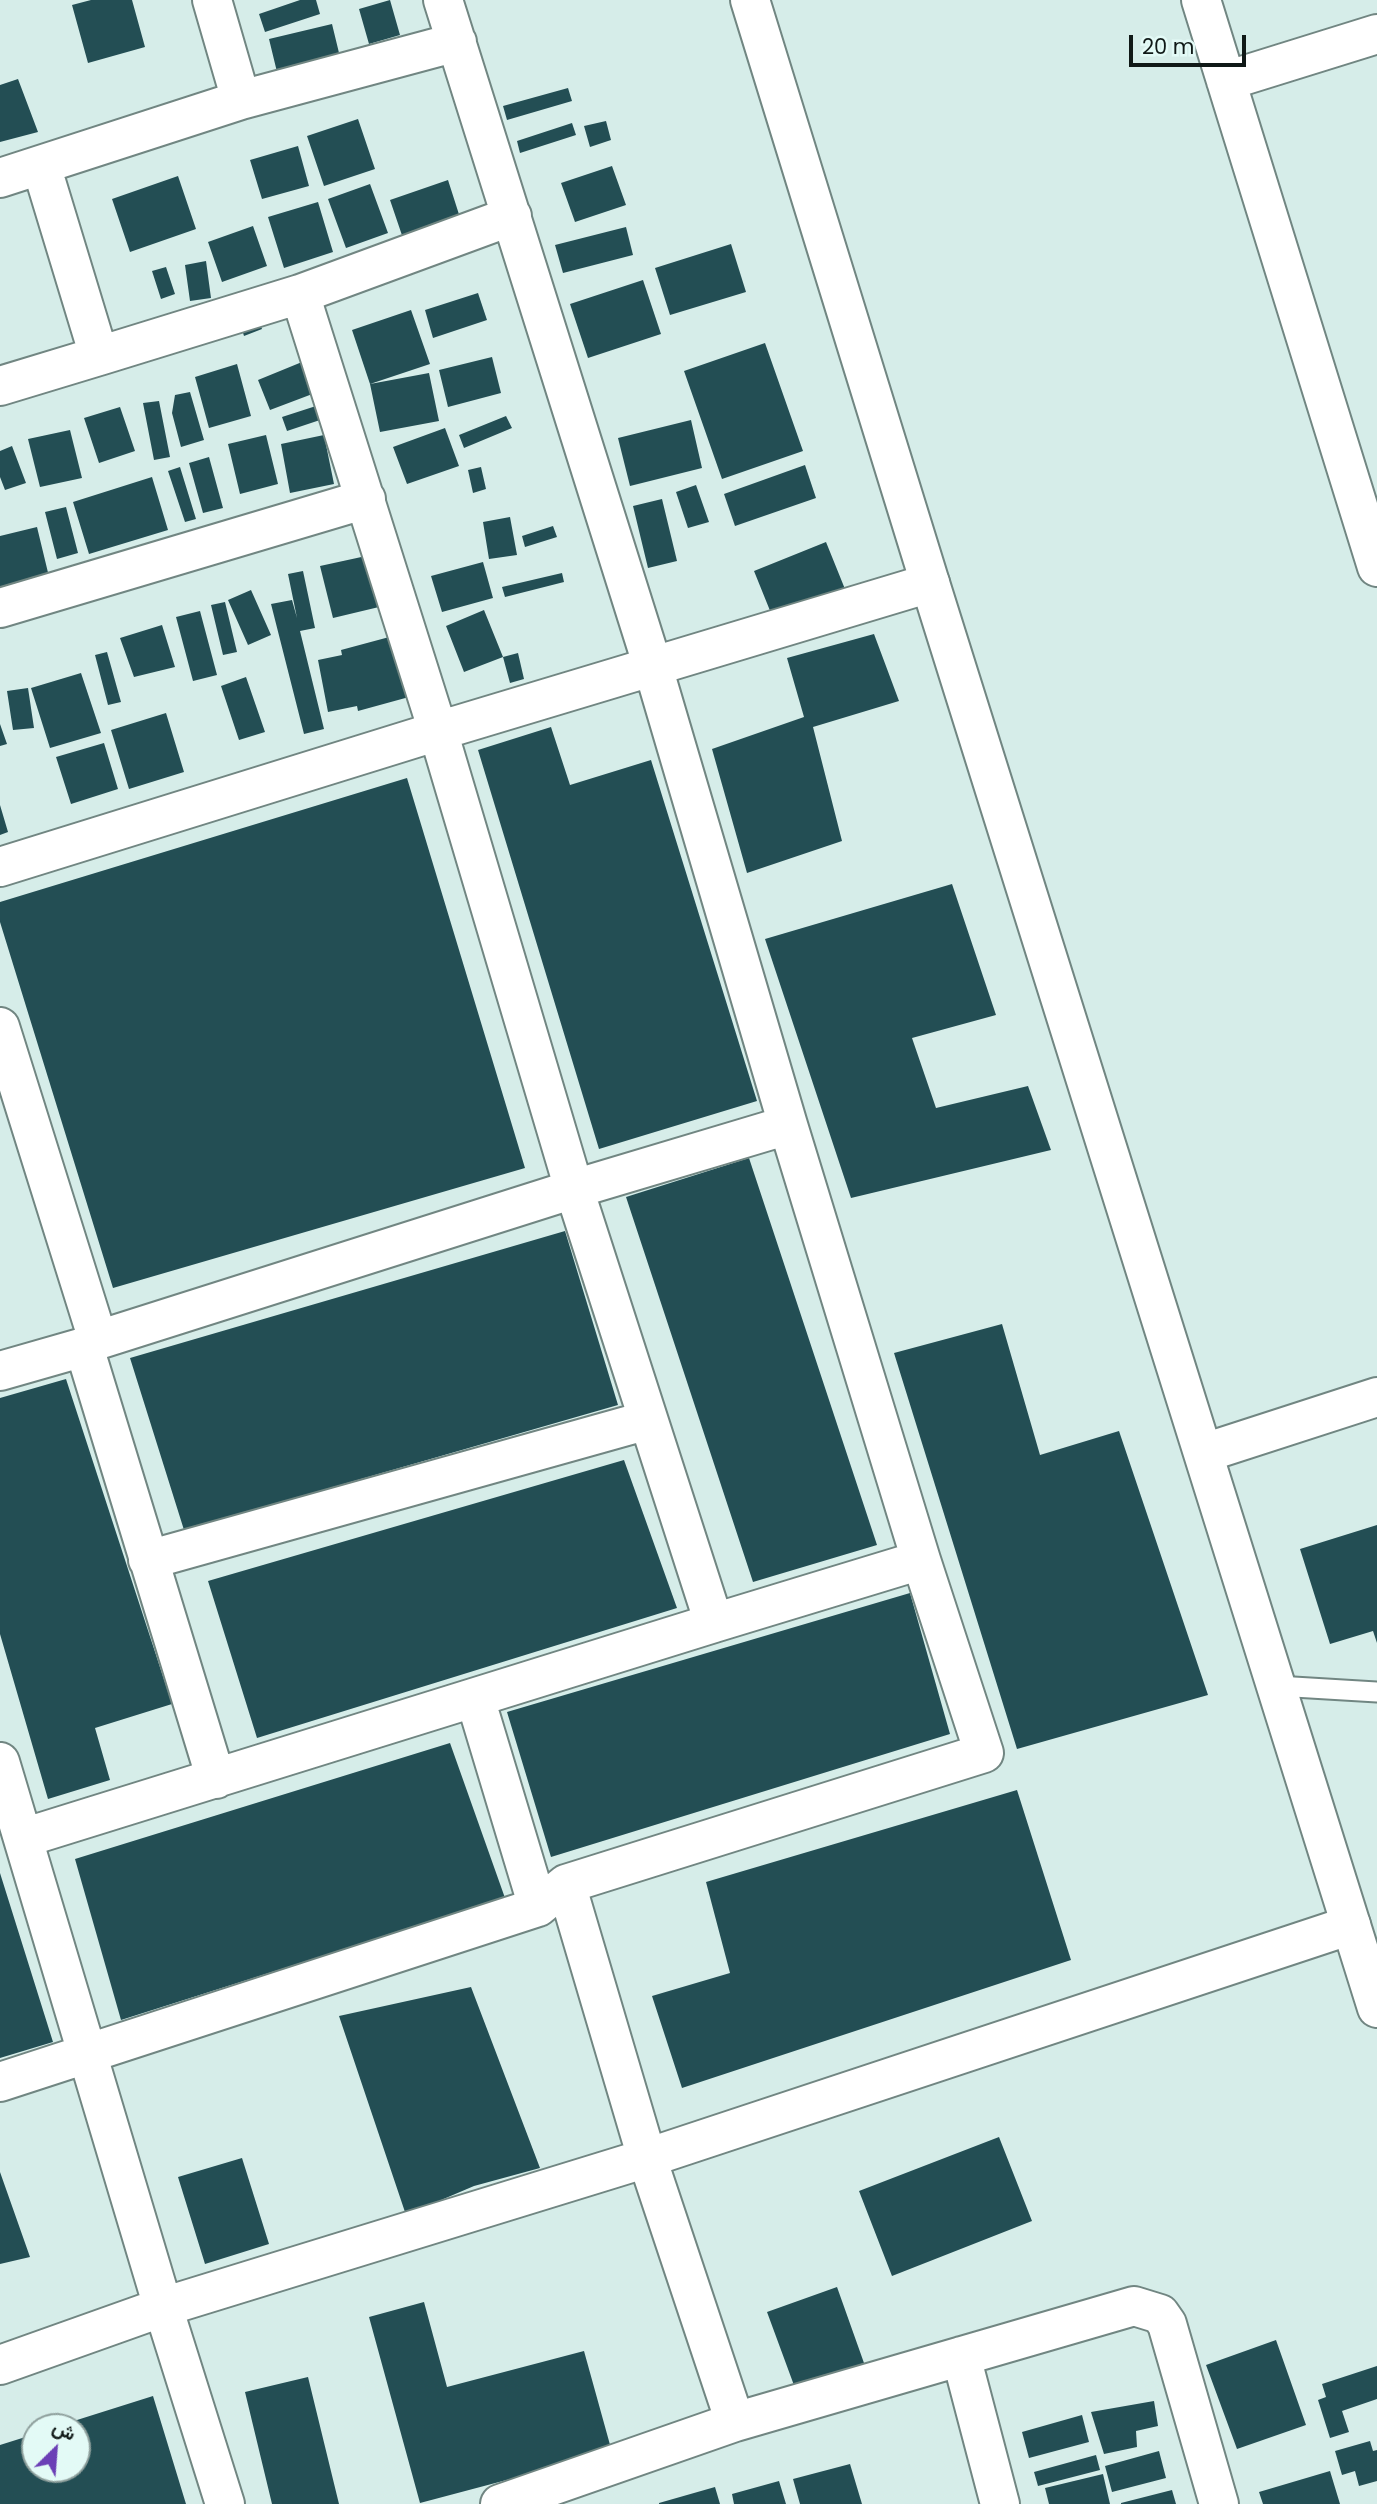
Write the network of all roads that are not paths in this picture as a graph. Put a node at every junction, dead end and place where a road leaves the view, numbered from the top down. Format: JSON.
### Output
{"nodes":[{"id":1,"x":212,"y":0,"type":"edge"},
{"id":2,"x":443,"y":0,"type":"edge"},
{"id":3,"x":750,"y":0,"type":"edge"},
{"id":4,"x":1201,"y":0,"type":"edge"},
{"id":5,"x":1377,"y":34,"type":"edge"},
{"id":6,"x":457,"y":42,"type":"junction"},
{"id":7,"x":1226,"y":80,"type":"junction"},
{"id":8,"x":241,"y":100,"type":"junction"},
{"id":9,"x":41,"y":165,"type":"junction"},
{"id":10,"x":0,"y":178,"type":"edge"},
{"id":11,"x":512,"y":216,"type":"junction"},
{"id":12,"x":300,"y":294,"type":"junction"},
{"id":13,"x":99,"y":356,"type":"junction"},
{"id":14,"x":0,"y":386,"type":"edge"},
{"id":15,"x":366,"y":499,"type":"junction"},
{"id":16,"x":1377,"y":567,"type":"edge"},
{"id":17,"x":930,"y":583,"type":"junction"},
{"id":18,"x":0,"y":608,"type":"edge"},
{"id":19,"x":653,"y":667,"type":"junction"},
{"id":20,"x":438,"y":731,"type":"junction"},
{"id":21,"x":0,"y":867,"type":"edge"},
{"id":22,"x":0,"y":1027,"type":"edge"},
{"id":23,"x":788,"y":1125,"type":"junction"},
{"id":24,"x":574,"y":1189,"type":"junction"},
{"id":25,"x":91,"y":1344,"type":"junction"},
{"id":26,"x":0,"y":1371,"type":"edge"},
{"id":27,"x":1377,"y":1397,"type":"edge"},
{"id":28,"x":648,"y":1420,"type":"junction"},
{"id":29,"x":1204,"y":1453,"type":"junction"},
{"id":30,"x":148,"y":1560,"type":"junction"},
{"id":31,"x":921,"y":1560,"type":"junction"},
{"id":32,"x":714,"y":1623,"type":"junction"},
{"id":33,"x":1277,"y":1686,"type":"junction"},
{"id":34,"x":1377,"y":1692,"type":"edge"},
{"id":35,"x":475,"y":1698,"type":"junction"},
{"id":36,"x":0,"y":1762,"type":"edge"},
{"id":37,"x":216,"y":1779,"type":"junction"},
{"id":38,"x":23,"y":1838,"type":"junction"},
{"id":39,"x":552,"y":1896,"type":"junction"},
{"id":40,"x":1351,"y":1925,"type":"junction"},
{"id":41,"x":1377,"y":2008,"type":"edge"},
{"id":42,"x":89,"y":2053,"type":"junction"},
{"id":43,"x":0,"y":2082,"type":"edge"},
{"id":44,"x":647,"y":2158,"type":"junction"},
{"id":45,"x":163,"y":2307,"type":"junction"},
{"id":46,"x":961,"y":2356,"type":"junction"},
{"id":47,"x":0,"y":2365,"type":"edge"},
{"id":48,"x":735,"y":2422,"type":"junction"},
{"id":49,"x":225,"y":2504,"type":"edge"},
{"id":50,"x":500,"y":2504,"type":"edge"},
{"id":51,"x":1000,"y":2504,"type":"edge"},
{"id":52,"x":1219,"y":2504,"type":"edge"}],
"edges":[{"from":1,"to":8,"type":"street"},
{"from":2,"to":6,"type":"street"},
{"from":3,"to":17,"type":"street"},
{"from":4,"to":7,"type":"street"},
{"from":5,"to":7,"type":"street"},
{"from":6,"to":8,"type":"street"},
{"from":6,"to":11,"type":"street"},
{"from":7,"to":16,"type":"street"},
{"from":8,"to":9,"type":"street"},
{"from":9,"to":10,"type":"street"},
{"from":9,"to":13,"type":"street"},
{"from":11,"to":12,"type":"street"},
{"from":11,"to":19,"type":"street"},
{"from":12,"to":13,"type":"street"},
{"from":12,"to":15,"type":"street"},
{"from":13,"to":14,"type":"street"},
{"from":15,"to":18,"type":"street"},
{"from":15,"to":20,"type":"street"},
{"from":17,"to":19,"type":"street"},
{"from":17,"to":29,"type":"street"},
{"from":19,"to":20,"type":"street"},
{"from":19,"to":23,"type":"street"},
{"from":20,"to":21,"type":"street"},
{"from":20,"to":24,"type":"street"},
{"from":22,"to":25,"type":"street"},
{"from":23,"to":24,"type":"street"},
{"from":23,"to":31,"type":"street"},
{"from":24,"to":25,"type":"street"},
{"from":24,"to":28,"type":"street"},
{"from":25,"to":26,"type":"street"},
{"from":25,"to":30,"type":"street"},
{"from":27,"to":29,"type":"street"},
{"from":28,"to":30,"type":"street"},
{"from":28,"to":32,"type":"street"},
{"from":29,"to":33,"type":"street"},
{"from":30,"to":37,"type":"street"},
{"from":31,"to":32,"type":"street"},
{"from":31,"to":39,"type":"street"},
{"from":32,"to":35,"type":"street"},
{"from":33,"to":34,"type":"lane"},
{"from":33,"to":40,"type":"street"},
{"from":35,"to":37,"type":"street"},
{"from":35,"to":39,"type":"street"},
{"from":36,"to":38,"type":"street"},
{"from":37,"to":38,"type":"street"},
{"from":38,"to":42,"type":"street"},
{"from":39,"to":42,"type":"street"},
{"from":39,"to":44,"type":"street"},
{"from":40,"to":41,"type":"street"},
{"from":40,"to":44,"type":"street"},
{"from":42,"to":43,"type":"street"},
{"from":42,"to":45,"type":"street"},
{"from":44,"to":45,"type":"street"},
{"from":44,"to":48,"type":"street"},
{"from":45,"to":47,"type":"street"},
{"from":45,"to":49,"type":"street"},
{"from":46,"to":48,"type":"street"},
{"from":46,"to":51,"type":"street"},
{"from":46,"to":52,"type":"street"},
{"from":48,"to":50,"type":"street"}]}
